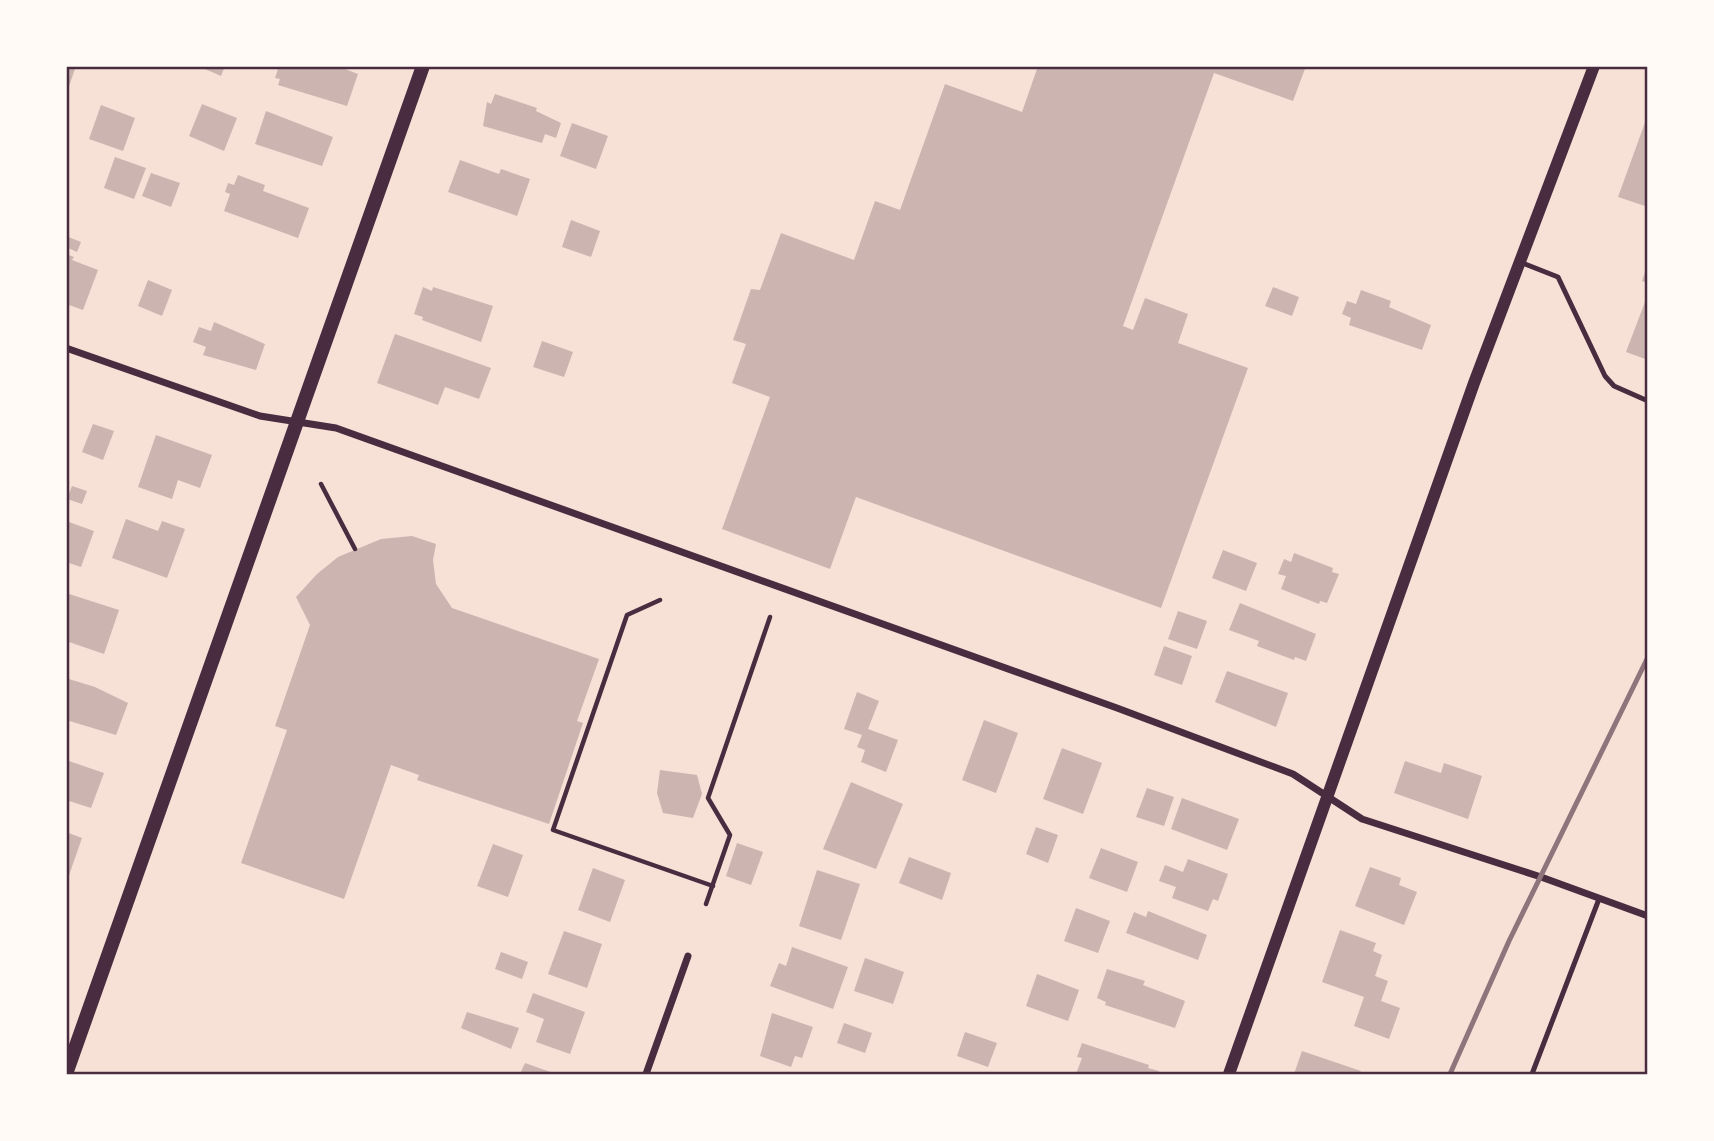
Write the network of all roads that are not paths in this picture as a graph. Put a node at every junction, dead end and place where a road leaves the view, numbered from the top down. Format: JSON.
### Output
{"nodes":[{"id":1,"x":423,"y":66,"type":"edge"},
{"id":2,"x":1594,"y":66,"type":"edge"},
{"id":3,"x":1520,"y":262,"type":"junction"},
{"id":4,"x":66,"y":348,"type":"edge"},
{"id":5,"x":1647,"y":401,"type":"edge"},
{"id":6,"x":299,"y":424,"type":"junction"},
{"id":7,"x":1328,"y":797,"type":"junction"},
{"id":8,"x":1599,"y":899,"type":"junction"},
{"id":9,"x":1647,"y":916,"type":"edge"},
{"id":10,"x":688,"y":956,"type":"dead end"},
{"id":11,"x":66,"y":1074,"type":"edge"},
{"id":12,"x":646,"y":1074,"type":"edge"},
{"id":13,"x":1229,"y":1074,"type":"edge"},
{"id":14,"x":1532,"y":1074,"type":"edge"}],
"edges":[{"from":1,"to":6,"type":"main road"},
{"from":2,"to":3,"type":"street"},
{"from":3,"to":5,"type":"lane"},
{"from":3,"to":7,"type":"street"},
{"from":4,"to":6,"type":"street"},
{"from":6,"to":7,"type":"street"},
{"from":6,"to":11,"type":"main road"},
{"from":7,"to":8,"type":"street"},
{"from":7,"to":13,"type":"street"},
{"from":8,"to":9,"type":"street"},
{"from":8,"to":14,"type":"lane"},
{"from":10,"to":12,"type":"street"}]}
